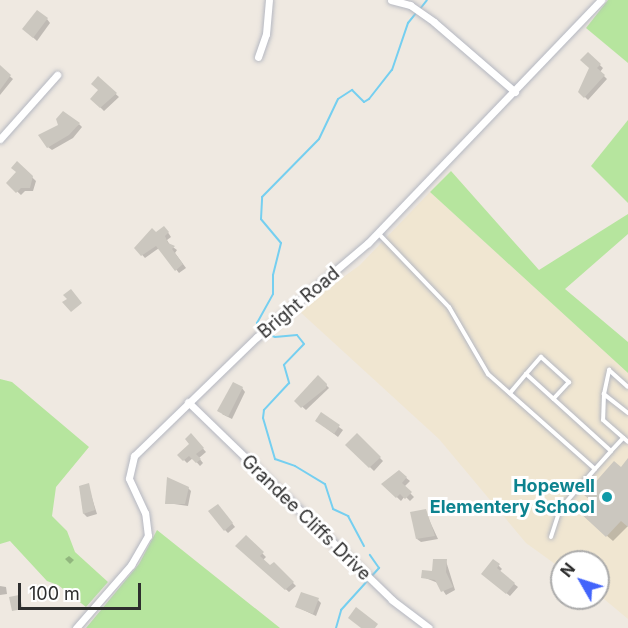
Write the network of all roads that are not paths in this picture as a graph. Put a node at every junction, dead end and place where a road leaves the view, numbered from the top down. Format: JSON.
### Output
{"nodes":[{"id":1,"x":269,"y":0,"type":"edge"},
{"id":2,"x":391,"y":0,"type":"edge"},
{"id":3,"x":601,"y":0,"type":"edge"},
{"id":4,"x":258,"y":57,"type":"dead end"},
{"id":5,"x":57,"y":75,"type":"dead end"},
{"id":6,"x":514,"y":92,"type":"junction"},
{"id":7,"x":0,"y":139,"type":"edge"},
{"id":8,"x":378,"y":233,"type":"junction"},
{"id":9,"x":526,"y":374,"type":"junction"},
{"id":10,"x":628,"y":387,"type":"edge"},
{"id":11,"x":510,"y":393,"type":"junction"},
{"id":12,"x":604,"y":394,"type":"junction"},
{"id":13,"x":553,"y":399,"type":"junction"},
{"id":14,"x":188,"y":402,"type":"junction"},
{"id":15,"x":628,"y":413,"type":"edge"},
{"id":16,"x":623,"y":438,"type":"junction"},
{"id":17,"x":628,"y":442,"type":"edge"},
{"id":18,"x":611,"y":452,"type":"junction"},
{"id":19,"x":595,"y":470,"type":"junction"},
{"id":20,"x":551,"y":537,"type":"dead end"},
{"id":21,"x":76,"y":628,"type":"edge"},
{"id":22,"x":429,"y":628,"type":"edge"}],
"edges":[{"from":1,"to":4,"type":"street"},
{"from":2,"to":6,"type":"street"},
{"from":3,"to":6,"type":"street","name":"Bright Road"},
{"from":5,"to":7,"type":"street"},
{"from":6,"to":8,"type":"street","name":"Bright Road"},
{"from":8,"to":11,"type":"lane"},
{"from":8,"to":14,"type":"street","name":"Bright Road"},
{"from":9,"to":11,"type":"lane"},
{"from":9,"to":13,"type":"lane"},
{"from":9,"to":13,"type":"lane"},
{"from":10,"to":12,"type":"lane"},
{"from":11,"to":19,"type":"lane"},
{"from":12,"to":15,"type":"lane"},
{"from":12,"to":16,"type":"lane"},
{"from":13,"to":18,"type":"lane"},
{"from":14,"to":21,"type":"street","name":"Bright Road"},
{"from":14,"to":22,"type":"street","name":"Grandee Cliffs Drive"},
{"from":16,"to":17,"type":"lane"},
{"from":16,"to":18,"type":"lane"},
{"from":18,"to":19,"type":"lane"},
{"from":19,"to":20,"type":"lane"}]}
